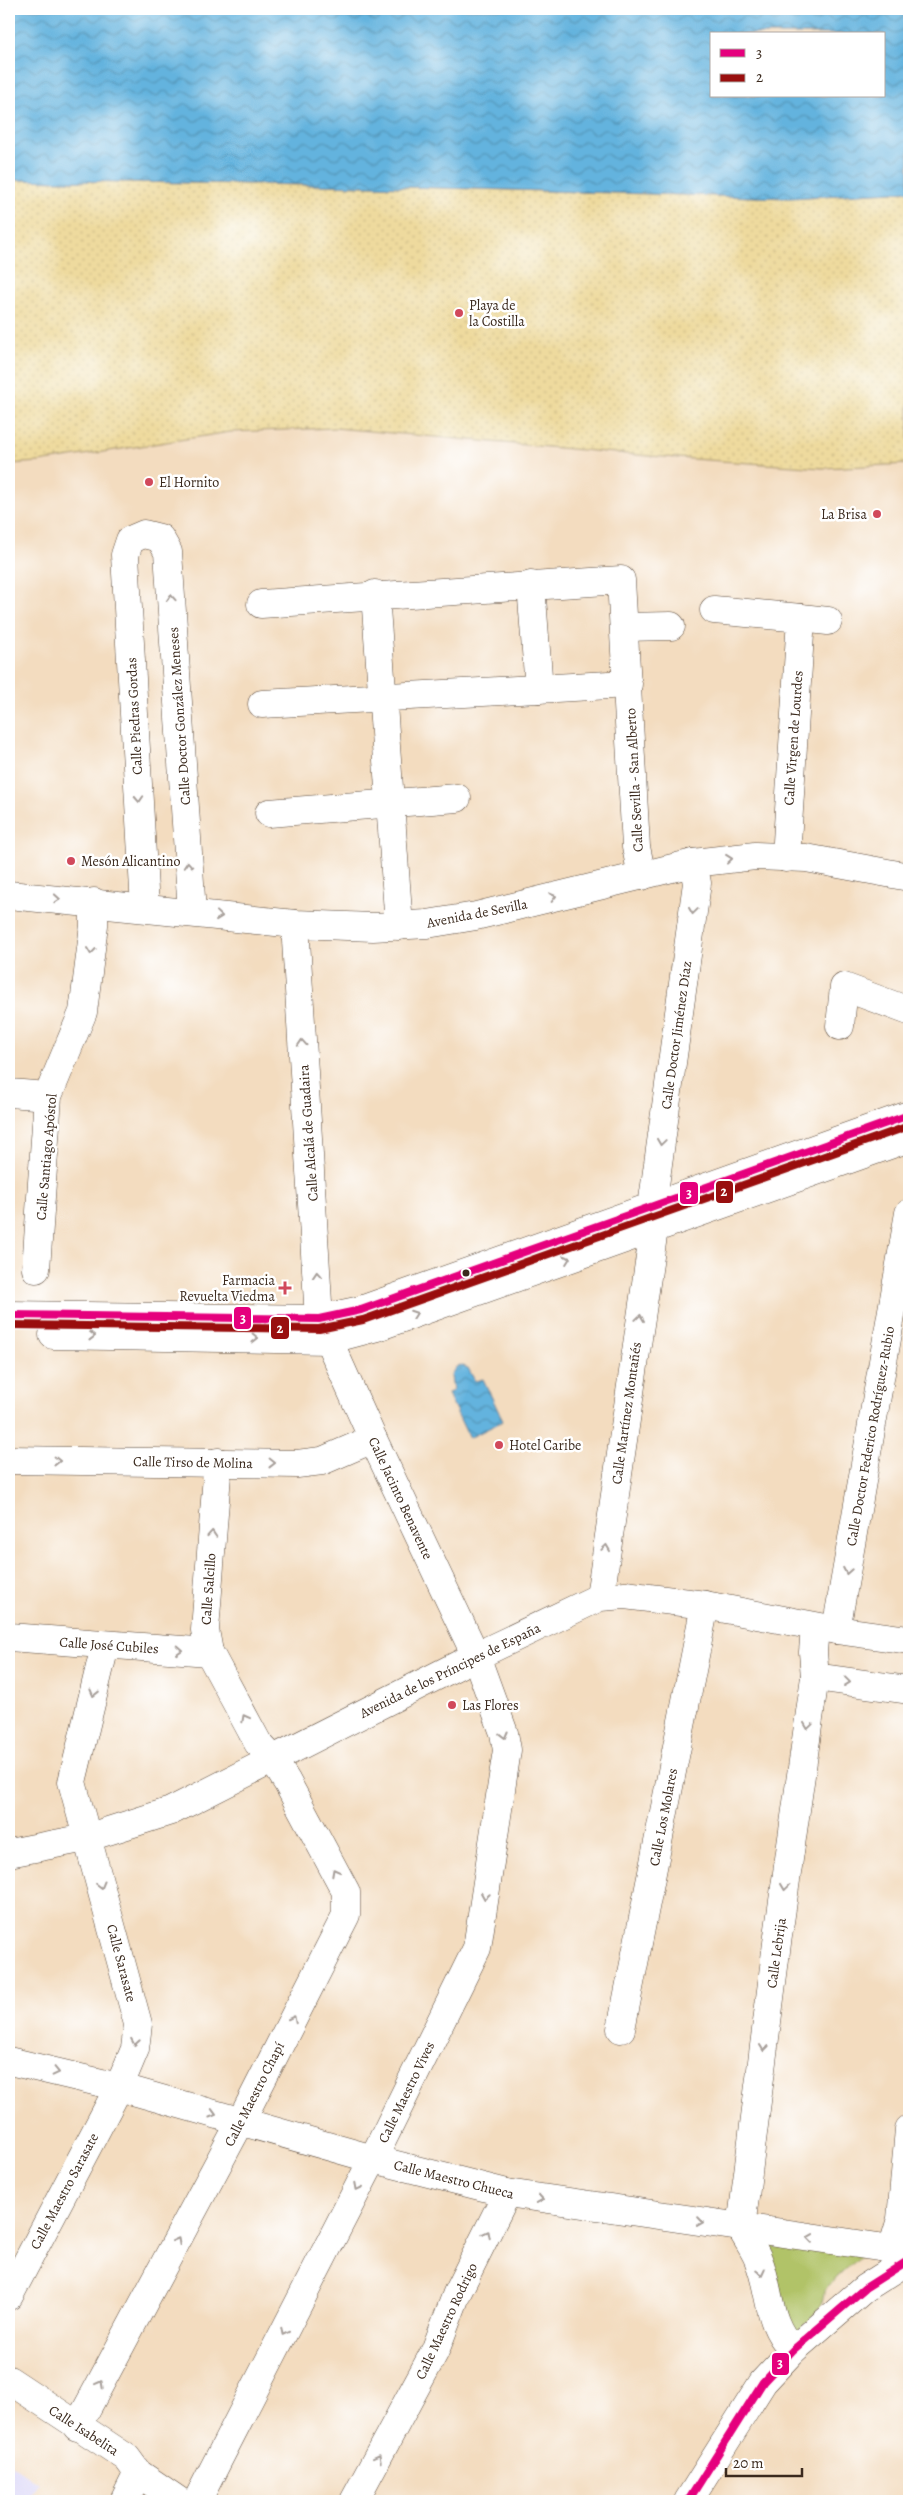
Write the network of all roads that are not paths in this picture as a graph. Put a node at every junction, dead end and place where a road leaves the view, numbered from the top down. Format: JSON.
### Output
{"nodes":[{"id":1,"x":144,"y":534,"type":"joint"},
{"id":2,"x":531,"y":585,"type":"junction"},
{"id":3,"x":375,"y":594,"type":"junction"},
{"id":4,"x":261,"y":604,"type":"dead end"},
{"id":5,"x":714,"y":610,"type":"dead end"},
{"id":6,"x":801,"y":618,"type":"junction"},
{"id":7,"x":828,"y":621,"type":"dead end"},
{"id":8,"x":671,"y":626,"type":"dead end"},
{"id":9,"x":624,"y":627,"type":"junction"},
{"id":10,"x":628,"y":684,"type":"junction"},
{"id":11,"x":539,"y":689,"type":"junction"},
{"id":12,"x":382,"y":698,"type":"junction"},
{"id":13,"x":262,"y":704,"type":"dead end"},
{"id":14,"x":458,"y":798,"type":"dead end"},
{"id":15,"x":390,"y":803,"type":"junction"},
{"id":16,"x":269,"y":813,"type":"dead end"},
{"id":17,"x":786,"y":858,"type":"junction"},
{"id":18,"x":693,"y":863,"type":"junction"},
{"id":19,"x":642,"y":876,"type":"junction"},
{"id":20,"x":909,"y":877,"type":"edge"},
{"id":21,"x":9,"y":895,"type":"edge"},
{"id":22,"x":94,"y":902,"type":"junction"},
{"id":23,"x":145,"y":908,"type":"junction"},
{"id":24,"x":192,"y":913,"type":"junction"},
{"id":25,"x":295,"y":924,"type":"junction"},
{"id":26,"x":399,"y":926,"type":"junction"},
{"id":27,"x":909,"y":1011,"type":"edge"},
{"id":28,"x":840,"y":1026,"type":"dead end"},
{"id":29,"x":9,"y":1093,"type":"edge"},
{"id":30,"x":48,"y":1096,"type":"junction"},
{"id":31,"x":909,"y":1115,"type":"edge"},
{"id":32,"x":909,"y":1138,"type":"edge"},
{"id":33,"x":909,"y":1213,"type":"edge"},
{"id":34,"x":653,"y":1218,"type":"junction"},
{"id":35,"x":36,"y":1269,"type":"dead end"},
{"id":36,"x":9,"y":1316,"type":"edge"},
{"id":37,"x":323,"y":1329,"type":"junction"},
{"id":38,"x":9,"y":1334,"type":"edge"},
{"id":39,"x":373,"y":1439,"type":"junction"},
{"id":40,"x":9,"y":1460,"type":"edge"},
{"id":41,"x":218,"y":1462,"type":"junction"},
{"id":42,"x":600,"y":1597,"type":"junction"},
{"id":43,"x":704,"y":1605,"type":"junction"},
{"id":44,"x":825,"y":1628,"type":"junction"},
{"id":45,"x":9,"y":1637,"type":"edge"},
{"id":46,"x":909,"y":1640,"type":"edge"},
{"id":47,"x":105,"y":1646,"type":"junction"},
{"id":48,"x":209,"y":1652,"type":"junction"},
{"id":49,"x":476,"y":1656,"type":"junction"},
{"id":50,"x":815,"y":1678,"type":"junction"},
{"id":51,"x":909,"y":1690,"type":"edge"},
{"id":52,"x":272,"y":1758,"type":"junction"},
{"id":53,"x":86,"y":1838,"type":"junction"},
{"id":54,"x":9,"y":1854,"type":"edge"},
{"id":55,"x":621,"y":2029,"type":"dead end"},
{"id":56,"x":9,"y":2061,"type":"edge"},
{"id":57,"x":119,"y":2087,"type":"junction"},
{"id":58,"x":241,"y":2121,"type":"junction"},
{"id":59,"x":909,"y":2129,"type":"edge"},
{"id":60,"x":373,"y":2159,"type":"junction"},
{"id":61,"x":507,"y":2193,"type":"junction"},
{"id":62,"x":741,"y":2228,"type":"junction"},
{"id":63,"x":902,"y":2257,"type":"edge"},
{"id":64,"x":9,"y":2296,"type":"edge"},
{"id":65,"x":793,"y":2350,"type":"junction"},
{"id":66,"x":9,"y":2380,"type":"edge"},
{"id":67,"x":77,"y":2427,"type":"junction"},
{"id":68,"x":138,"y":2473,"type":"junction"},
{"id":69,"x":124,"y":2501,"type":"edge"},
{"id":70,"x":179,"y":2501,"type":"edge"},
{"id":71,"x":197,"y":2501,"type":"edge"},
{"id":72,"x":354,"y":2501,"type":"edge"},
{"id":73,"x":688,"y":2501,"type":"edge"}],
"edges":[{"from":1,"to":23,"type":"street","name":"Calle Piedras Gordas","one_way":true},
{"from":24,"to":1,"type":"street","name":"Calle Doctor González Meneses","one_way":true},
{"from":2,"to":3,"type":"street","name":"Calle Sevilla - San Alberto"},
{"from":2,"to":9,"type":"street","name":"Calle Sevilla - San Alberto"},
{"from":2,"to":11,"type":"street"},
{"from":3,"to":4,"type":"street","name":"Calle Sevilla - San Alberto"},
{"from":3,"to":12,"type":"street"},
{"from":5,"to":6,"type":"street"},
{"from":6,"to":7,"type":"street"},
{"from":6,"to":17,"type":"street","name":"Calle Virgen de Lourdes"},
{"from":8,"to":9,"type":"street"},
{"from":9,"to":10,"type":"street","name":"Calle Sevilla - San Alberto"},
{"from":10,"to":11,"type":"street"},
{"from":10,"to":19,"type":"street","name":"Calle Sevilla - San Alberto"},
{"from":11,"to":12,"type":"street"},
{"from":12,"to":13,"type":"street"},
{"from":12,"to":15,"type":"street"},
{"from":14,"to":15,"type":"street"},
{"from":15,"to":16,"type":"street"},
{"from":15,"to":26,"type":"street"},
{"from":18,"to":17,"type":"street","name":"Avenida de Sevilla","one_way":true},
{"from":17,"to":20,"type":"street","name":"Avenida de Sevilla"},
{"from":18,"to":19,"type":"street","name":"Avenida de Sevilla"},
{"from":18,"to":34,"type":"street","name":"Calle Doctor Jiménez Díaz","one_way":true},
{"from":26,"to":19,"type":"street","name":"Avenida de Sevilla","one_way":true},
{"from":21,"to":22,"type":"street","name":"Avenida de Sevilla","one_way":true},
{"from":22,"to":23,"type":"street","name":"Avenida de Sevilla"},
{"from":22,"to":30,"type":"street","name":"Calle Santiago Apóstol","one_way":true},
{"from":23,"to":24,"type":"street","name":"Avenida de Sevilla"},
{"from":24,"to":25,"type":"street","name":"Avenida de Sevilla","one_way":true},
{"from":25,"to":26,"type":"street","name":"Avenida de Sevilla"},
{"from":37,"to":25,"type":"street","name":"Calle Alcalá de Guadaira","one_way":true},
{"from":27,"to":28,"type":"street"},
{"from":29,"to":30,"type":"street"},
{"from":30,"to":35,"type":"street","name":"Calle Santiago Apóstol"},
{"from":31,"to":34,"type":"street"},
{"from":32,"to":34,"type":"street"},
{"from":33,"to":44,"type":"street","name":"Calle Doctor Federico Rodríguez-Rubio","one_way":true},
{"from":34,"to":37,"type":"street"},
{"from":42,"to":34,"type":"street","name":"Calle Martínez Montañés","one_way":true},
{"from":36,"to":37,"type":"street"},
{"from":38,"to":37,"type":"street","one_way":true},
{"from":37,"to":39,"type":"street","name":"Calle Jacinto Benavente"},
{"from":41,"to":39,"type":"street","name":"Calle Tirso de Molina","one_way":true},
{"from":39,"to":49,"type":"street","name":"Calle Jacinto Benavente"},
{"from":40,"to":41,"type":"street","name":"Calle Tirso de Molina","one_way":true},
{"from":48,"to":41,"type":"street","name":"Calle Salcillo","one_way":true},
{"from":42,"to":43,"type":"street","name":"Avenida de los Príncipes de España"},
{"from":42,"to":49,"type":"street","name":"Avenida de los Príncipes de España"},
{"from":43,"to":44,"type":"street","name":"Avenida de los Príncipes de España"},
{"from":43,"to":55,"type":"street","name":"Calle Los Molares"},
{"from":44,"to":46,"type":"street","name":"Avenida de los Príncipes de España"},
{"from":44,"to":50,"type":"street","name":"Calle Doctor Federico Rodríguez-Rubio"},
{"from":45,"to":47,"type":"street","name":"Calle José Cubiles"},
{"from":47,"to":48,"type":"street","name":"Calle José Cubiles","one_way":true},
{"from":47,"to":53,"type":"street","name":"Calle Sarasate","one_way":true},
{"from":52,"to":48,"type":"street","name":"Calle Salcillo","one_way":true},
{"from":49,"to":52,"type":"street","name":"Avenida de los Príncipes de España"},
{"from":49,"to":60,"type":"street","name":"Calle Maestro Vives","one_way":true},
{"from":50,"to":51,"type":"street","one_way":true},
{"from":50,"to":62,"type":"street","name":"Calle Lebrija","one_way":true},
{"from":52,"to":53,"type":"street","name":"Avenida de los Príncipes de España"},
{"from":58,"to":52,"type":"street","name":"Calle Maestro Chapí","one_way":true},
{"from":53,"to":54,"type":"street","name":"Avenida de los Príncipes de España"},
{"from":53,"to":57,"type":"street","name":"Calle Sarasate","one_way":true},
{"from":56,"to":57,"type":"street","name":"Calle Maestro Chueca","one_way":true},
{"from":57,"to":58,"type":"street","name":"Calle Maestro Chueca","one_way":true},
{"from":57,"to":64,"type":"street","name":"Calle Maestro Sarasate"},
{"from":58,"to":60,"type":"street","name":"Calle Maestro Chueca"},
{"from":67,"to":58,"type":"street","name":"Calle Maestro Chapí","one_way":true},
{"from":59,"to":63,"type":"street"},
{"from":60,"to":61,"type":"street","name":"Calle Maestro Chueca"},
{"from":60,"to":71,"type":"street","name":"Calle Maestro Vives","one_way":true},
{"from":61,"to":62,"type":"street","name":"Calle Maestro Chueca","one_way":true},
{"from":72,"to":61,"type":"street","name":"Calle Maestro Rodrigo","one_way":true},
{"from":63,"to":62,"type":"street","name":"Calle Maestro Chueca","one_way":true},
{"from":62,"to":65,"type":"street","one_way":true},
{"from":63,"to":65,"type":"street"},
{"from":65,"to":73,"type":"street"},
{"from":66,"to":67,"type":"street","name":"Calle Isabelita"},
{"from":67,"to":68,"type":"street","name":"Calle Isabelita"},
{"from":68,"to":69,"type":"street"},
{"from":68,"to":70,"type":"street","name":"Calle Isabelita"}]}
